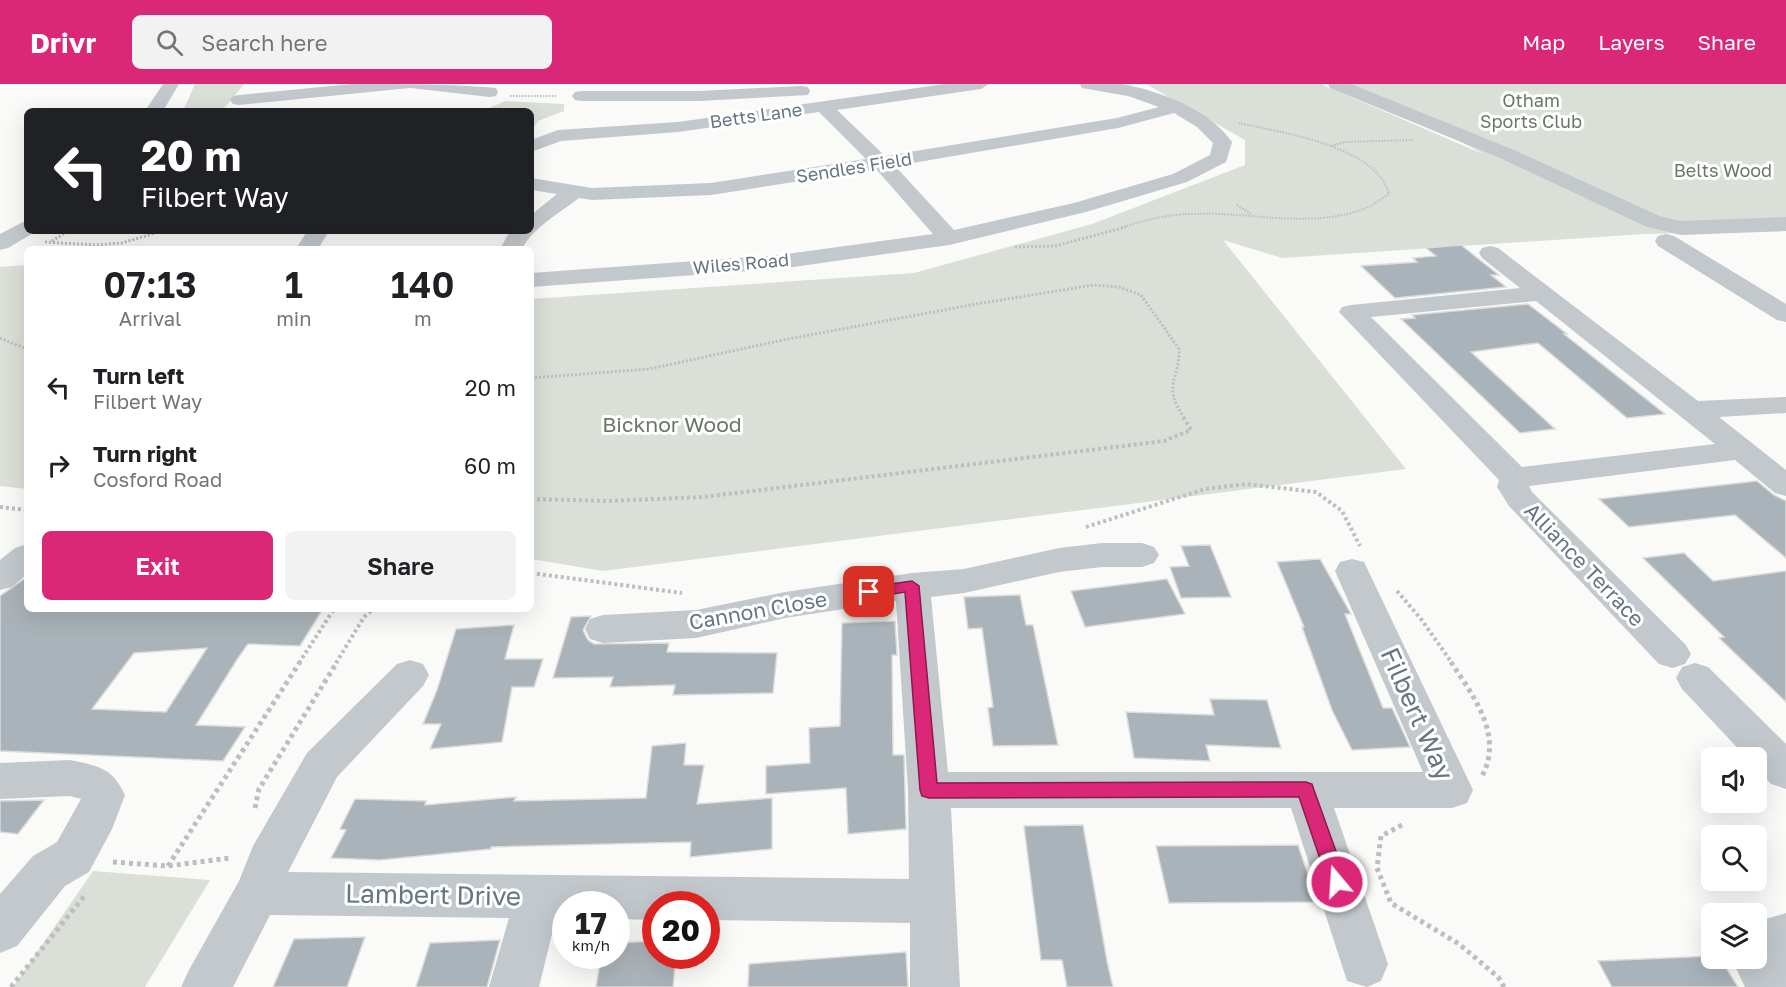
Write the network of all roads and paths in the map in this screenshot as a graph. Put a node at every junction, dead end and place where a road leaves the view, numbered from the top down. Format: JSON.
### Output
{"nodes":[{"id":1,"x":171,"y":84,"type":"edge"},
{"id":2,"x":254,"y":84,"type":"edge"},
{"id":3,"x":404,"y":84,"type":"edge"},
{"id":4,"x":415,"y":84,"type":"edge"},
{"id":5,"x":866,"y":84,"type":"edge"},
{"id":6,"x":981,"y":84,"type":"edge"},
{"id":7,"x":1088,"y":84,"type":"edge"},
{"id":8,"x":1336,"y":84,"type":"edge"},
{"id":9,"x":376,"y":85,"type":"edge"},
{"id":10,"x":808,"y":87,"type":"edge"},
{"id":11,"x":500,"y":91,"type":"edge"},
{"id":12,"x":581,"y":96,"type":"joint"},
{"id":13,"x":236,"y":106,"type":"edge"},
{"id":14,"x":460,"y":107,"type":"dead end"},
{"id":15,"x":824,"y":107,"type":"junction"},
{"id":16,"x":155,"y":108,"type":"edge"},
{"id":17,"x":1174,"y":108,"type":"junction"},
{"id":18,"x":1238,"y":123,"type":"dead end"},
{"id":19,"x":1454,"y":134,"type":"junction"},
{"id":20,"x":534,"y":145,"type":"edge"},
{"id":21,"x":1330,"y":147,"type":"junction"},
{"id":22,"x":882,"y":164,"type":"junction"},
{"id":23,"x":534,"y":184,"type":"edge"},
{"id":24,"x":575,"y":191,"type":"junction"},
{"id":25,"x":1237,"y":205,"type":"dead end"},
{"id":26,"x":1252,"y":215,"type":"junction"},
{"id":27,"x":534,"y":223,"type":"edge"},
{"id":28,"x":1786,"y":224,"type":"edge"},
{"id":29,"x":24,"y":229,"type":"edge"},
{"id":30,"x":980,"y":232,"type":"junction"},
{"id":31,"x":63,"y":234,"type":"edge"},
{"id":32,"x":152,"y":234,"type":"edge"},
{"id":33,"x":949,"y":237,"type":"junction"},
{"id":34,"x":1666,"y":241,"type":"dead end"},
{"id":35,"x":0,"y":243,"type":"edge"},
{"id":36,"x":1490,"y":253,"type":"dead end"},
{"id":37,"x":534,"y":280,"type":"edge"},
{"id":38,"x":1775,"y":286,"type":"dead end"},
{"id":39,"x":1743,"y":288,"type":"junction"},
{"id":40,"x":1542,"y":293,"type":"junction"},
{"id":41,"x":1786,"y":315,"type":"edge"},
{"id":42,"x":0,"y":338,"type":"edge"},
{"id":43,"x":24,"y":348,"type":"edge"},
{"id":44,"x":534,"y":378,"type":"edge"},
{"id":45,"x":1786,"y":405,"type":"edge"},
{"id":46,"x":1692,"y":410,"type":"junction"},
{"id":47,"x":1739,"y":450,"type":"junction"},
{"id":48,"x":1515,"y":478,"type":"junction"},
{"id":49,"x":1786,"y":486,"type":"edge"},
{"id":50,"x":534,"y":499,"type":"edge"},
{"id":51,"x":0,"y":507,"type":"edge"},
{"id":52,"x":24,"y":510,"type":"edge"},
{"id":53,"x":0,"y":548,"type":"edge"},
{"id":54,"x":24,"y":554,"type":"edge"},
{"id":55,"x":1142,"y":555,"type":"dead end"},
{"id":56,"x":24,"y":558,"type":"edge"},
{"id":57,"x":1352,"y":571,"type":"dead end"},
{"id":58,"x":0,"y":578,"type":"edge"},
{"id":59,"x":912,"y":586,"type":"junction"},
{"id":60,"x":332,"y":612,"type":"edge"},
{"id":61,"x":370,"y":612,"type":"edge"},
{"id":62,"x":603,"y":629,"type":"dead end"},
{"id":63,"x":410,"y":675,"type":"dead end"},
{"id":64,"x":1786,"y":771,"type":"edge"},
{"id":65,"x":0,"y":781,"type":"edge"},
{"id":66,"x":929,"y":790,"type":"junction"},
{"id":67,"x":1306,"y":790,"type":"junction"},
{"id":68,"x":254,"y":818,"type":"dead end"},
{"id":69,"x":1406,"y":822,"type":"dead end"},
{"id":70,"x":168,"y":866,"type":"junction"},
{"id":71,"x":95,"y":869,"type":"junction"},
{"id":72,"x":263,"y":877,"type":"junction"},
{"id":73,"x":538,"y":897,"type":"junction"},
{"id":74,"x":933,"y":901,"type":"junction"},
{"id":75,"x":0,"y":930,"type":"edge"},
{"id":76,"x":1786,"y":936,"type":"edge"},
{"id":77,"x":1767,"y":942,"type":"edge"},
{"id":78,"x":1364,"y":964,"type":"dead end"},
{"id":79,"x":1762,"y":969,"type":"edge"},
{"id":80,"x":11,"y":987,"type":"edge"},
{"id":81,"x":206,"y":987,"type":"edge"},
{"id":82,"x":514,"y":987,"type":"edge"},
{"id":83,"x":935,"y":987,"type":"edge"},
{"id":84,"x":1504,"y":987,"type":"edge"},
{"id":85,"x":1774,"y":987,"type":"edge"}],
"edges":[{"from":1,"to":16,"type":"street"},
{"from":2,"to":13,"type":"street"},
{"from":3,"to":9,"type":"street"},
{"from":4,"to":11,"type":"street"},
{"from":5,"to":10,"type":"street"},
{"from":6,"to":15,"type":"street","name":"Betts Lane"},
{"from":7,"to":17,"type":"street"},
{"from":8,"to":19,"type":"street"},
{"from":9,"to":13,"type":"street"},
{"from":10,"to":12,"type":"street"},
{"from":11,"to":12,"type":"path"},
{"from":11,"to":14,"type":"street"},
{"from":15,"to":20,"type":"street","name":"Betts Lane"},
{"from":15,"to":22,"type":"street"},
{"from":17,"to":22,"type":"street","name":"Sendles Field"},
{"from":17,"to":30,"type":"street","name":"Wiles Road"},
{"from":18,"to":21,"type":"path"},
{"from":19,"to":21,"type":"path"},
{"from":19,"to":28,"type":"street"},
{"from":21,"to":26,"type":"path"},
{"from":22,"to":24,"type":"street","name":"Sendles Field"},
{"from":22,"to":33,"type":"street"},
{"from":23,"to":24,"type":"street","name":"Sendles Field"},
{"from":24,"to":27,"type":"street"},
{"from":25,"to":26,"type":"path"},
{"from":26,"to":30,"type":"path"},
{"from":29,"to":35,"type":"street"},
{"from":30,"to":33,"type":"street","name":"Wiles Road"},
{"from":31,"to":32,"type":"path"},
{"from":33,"to":37,"type":"street","name":"Wiles Road"},
{"from":34,"to":39,"type":"street"},
{"from":36,"to":40,"type":"street"},
{"from":38,"to":39,"type":"street"},
{"from":39,"to":41,"type":"street"},
{"from":40,"to":46,"type":"street"},
{"from":40,"to":48,"type":"street"},
{"from":42,"to":43,"type":"path"},
{"from":44,"to":50,"type":"path"},
{"from":45,"to":46,"type":"street"},
{"from":46,"to":47,"type":"street"},
{"from":47,"to":48,"type":"street","name":"Alliance Terrace"},
{"from":47,"to":49,"type":"street"},
{"from":48,"to":64,"type":"street","name":"Alliance Terrace"},
{"from":51,"to":52,"type":"path"},
{"from":53,"to":54,"type":"street"},
{"from":55,"to":59,"type":"street","name":"Cannon Close"},
{"from":56,"to":58,"type":"street"},
{"from":57,"to":67,"type":"street","name":"Filbert Way"},
{"from":59,"to":62,"type":"street","name":"Cannon Close"},
{"from":59,"to":66,"type":"street"},
{"from":60,"to":70,"type":"path"},
{"from":61,"to":68,"type":"path"},
{"from":63,"to":72,"type":"street"},
{"from":65,"to":71,"type":"street"},
{"from":66,"to":67,"type":"street","name":"Filbert Way"},
{"from":66,"to":74,"type":"street"},
{"from":67,"to":78,"type":"street"},
{"from":69,"to":84,"type":"path"},
{"from":70,"to":71,"type":"path"},
{"from":70,"to":72,"type":"path"},
{"from":71,"to":75,"type":"street"},
{"from":71,"to":80,"type":"path"},
{"from":72,"to":73,"type":"street","name":"Lambert Drive"},
{"from":72,"to":81,"type":"street"},
{"from":73,"to":74,"type":"street","name":"Lambert Drive"},
{"from":73,"to":82,"type":"street"},
{"from":74,"to":83,"type":"street"},
{"from":76,"to":77,"type":"street"},
{"from":79,"to":85,"type":"street"}]}
